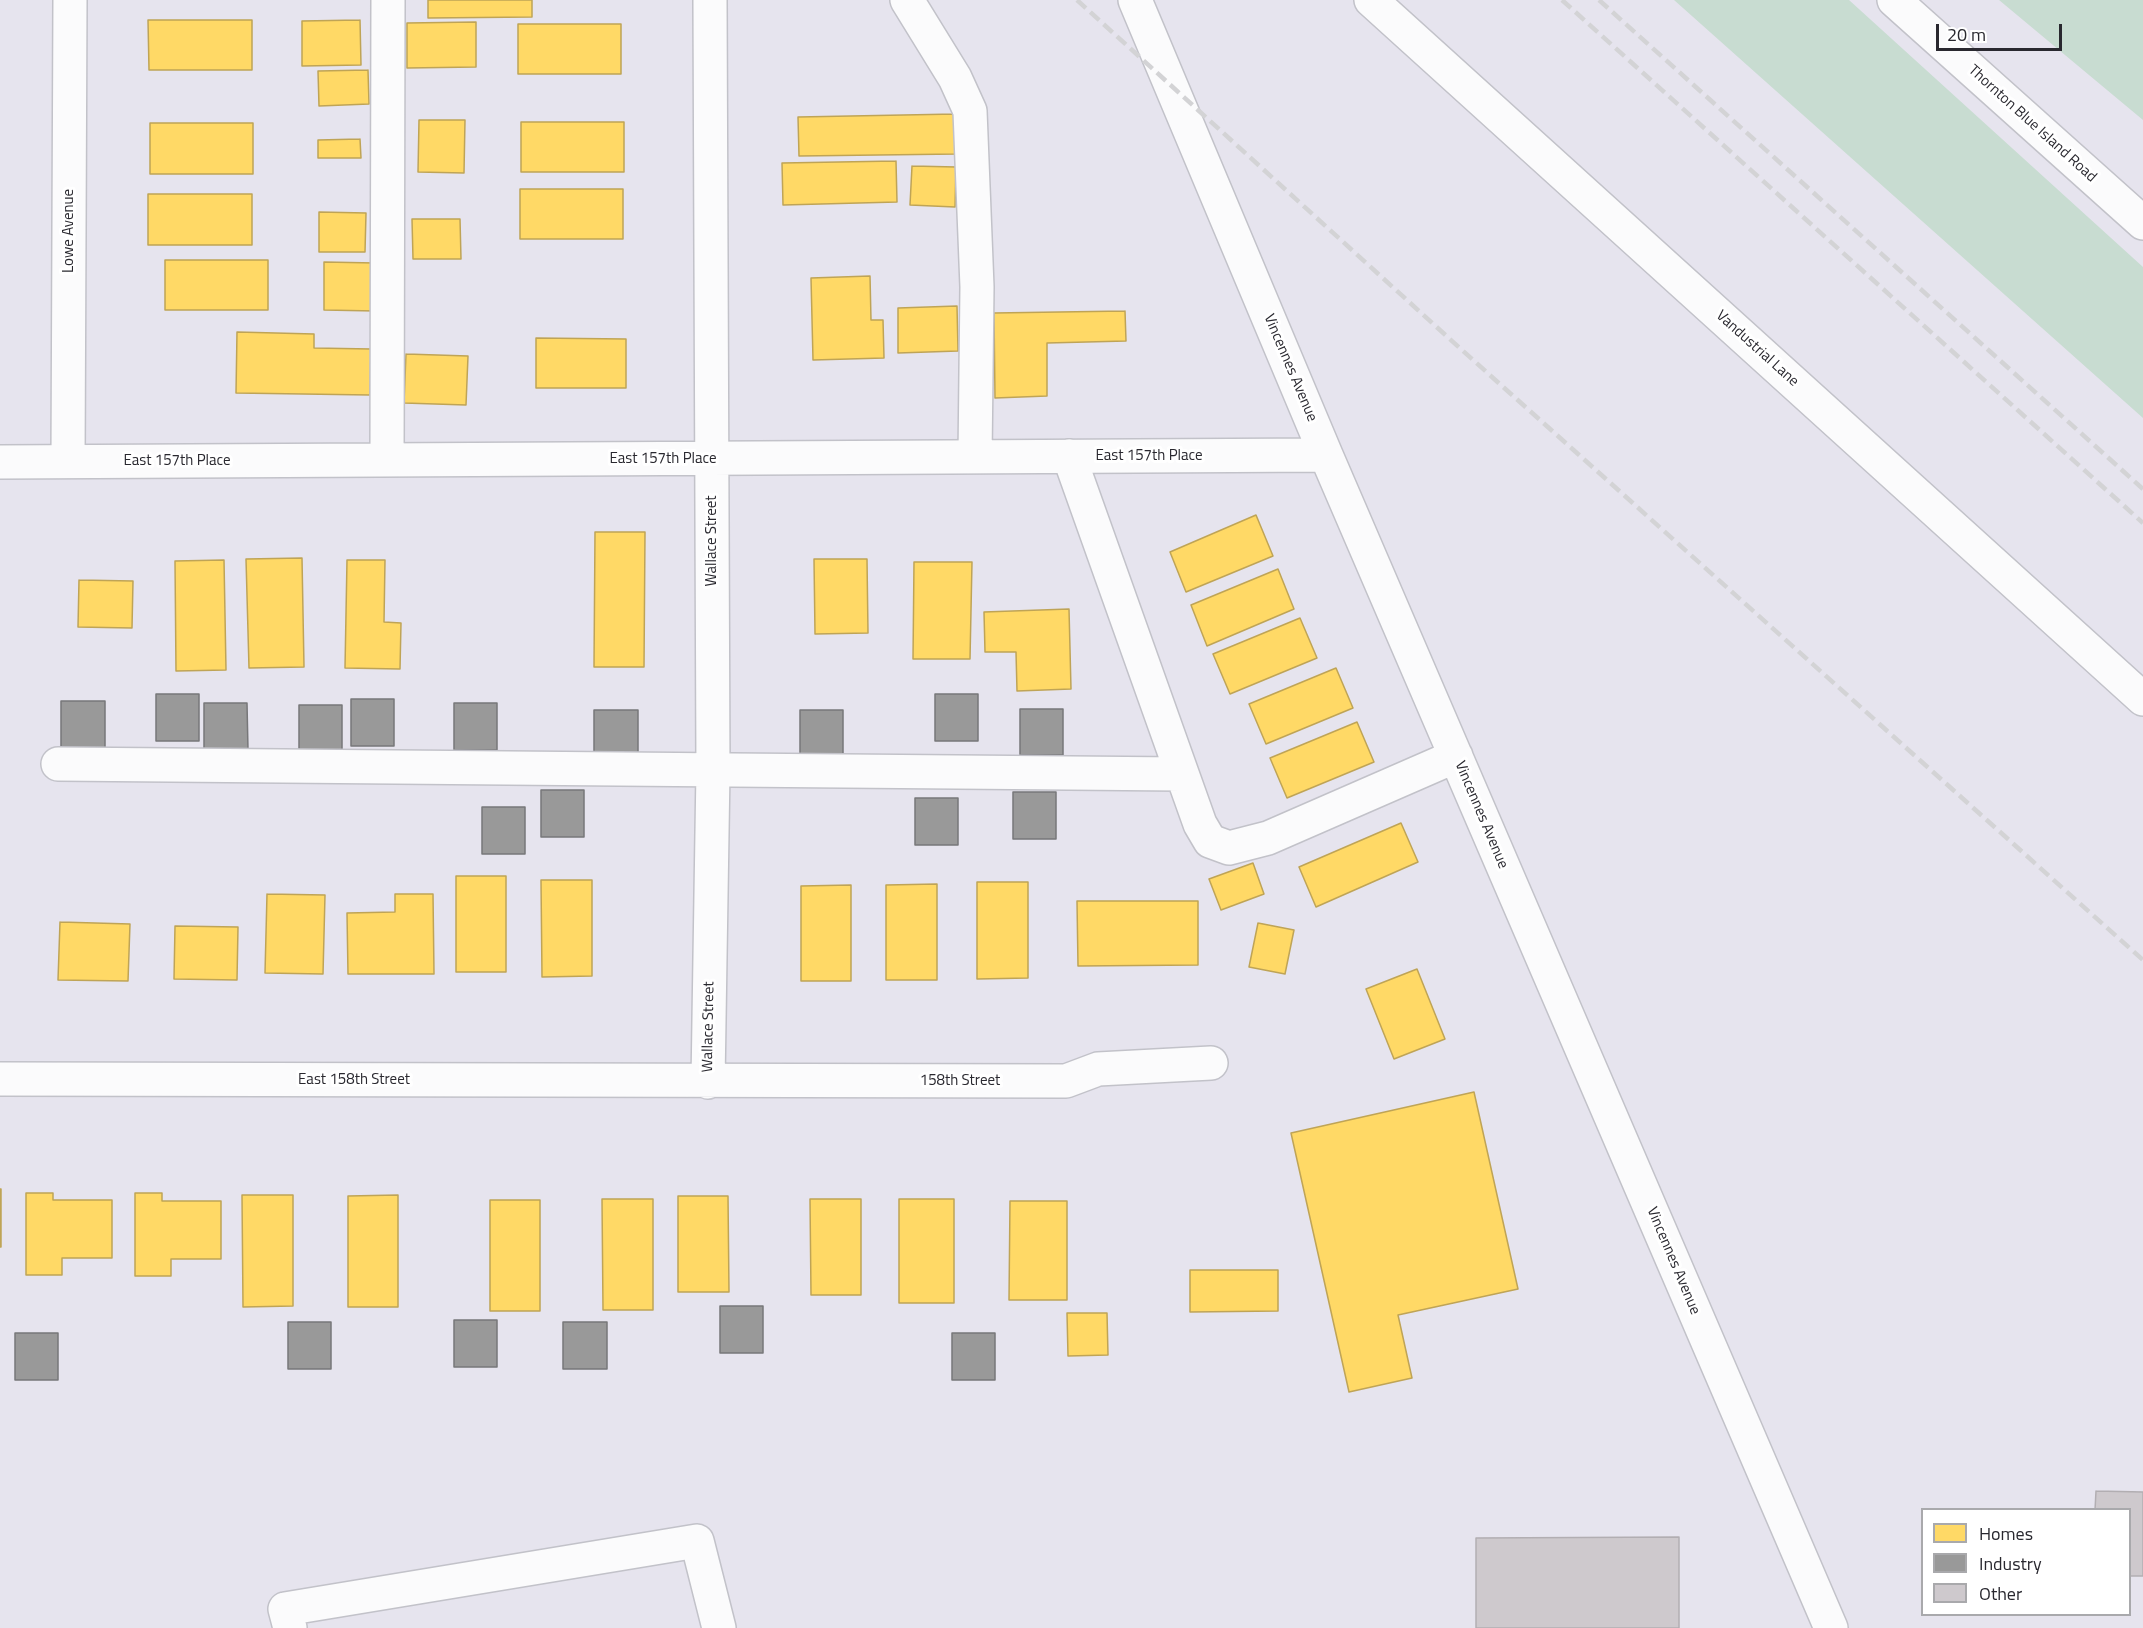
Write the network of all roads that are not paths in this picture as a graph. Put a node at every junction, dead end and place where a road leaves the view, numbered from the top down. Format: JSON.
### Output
{"nodes":[{"id":1,"x":70,"y":0,"type":"edge"},
{"id":2,"x":388,"y":0,"type":"edge"},
{"id":3,"x":710,"y":0,"type":"edge"},
{"id":4,"x":907,"y":0,"type":"edge"},
{"id":5,"x":1136,"y":0,"type":"edge"},
{"id":6,"x":1371,"y":0,"type":"edge"},
{"id":7,"x":1894,"y":0,"type":"edge"},
{"id":8,"x":2143,"y":223,"type":"edge"},
{"id":9,"x":1326,"y":455,"type":"junction"},
{"id":10,"x":1070,"y":456,"type":"junction"},
{"id":11,"x":975,"y":457,"type":"junction"},
{"id":12,"x":712,"y":459,"type":"junction"},
{"id":13,"x":387,"y":460,"type":"junction"},
{"id":14,"x":68,"y":461,"type":"junction"},
{"id":15,"x":0,"y":462,"type":"edge"},
{"id":16,"x":2143,"y":699,"type":"edge"},
{"id":17,"x":1456,"y":756,"type":"junction"},
{"id":18,"x":58,"y":764,"type":"dead end"},
{"id":19,"x":713,"y":770,"type":"junction"},
{"id":20,"x":1181,"y":774,"type":"junction"},
{"id":21,"x":1211,"y":1063,"type":"dead end"},
{"id":22,"x":0,"y":1079,"type":"edge"},
{"id":23,"x":708,"y":1082,"type":"junction"},
{"id":24,"x":290,"y":1628,"type":"edge"},
{"id":25,"x":719,"y":1628,"type":"edge"},
{"id":26,"x":1831,"y":1628,"type":"edge"}],
"edges":[{"from":1,"to":14,"type":"street","name":"Lowe Avenue"},
{"from":2,"to":13,"type":"street"},
{"from":3,"to":12,"type":"street","name":"Wallace Street"},
{"from":4,"to":11,"type":"street"},
{"from":5,"to":9,"type":"street","name":"Vincennes Avenue"},
{"from":6,"to":16,"type":"street","name":"Vandustrial Lane"},
{"from":7,"to":8,"type":"street","name":"Thornton Blue Island Road"},
{"from":9,"to":10,"type":"street","name":"East 157th Place"},
{"from":9,"to":17,"type":"street","name":"Vincennes Avenue"},
{"from":10,"to":11,"type":"street","name":"East 157th Place"},
{"from":10,"to":20,"type":"street"},
{"from":11,"to":12,"type":"street","name":"East 157th Place"},
{"from":12,"to":13,"type":"street","name":"East 157th Place"},
{"from":12,"to":19,"type":"street","name":"Wallace Street"},
{"from":13,"to":14,"type":"street","name":"East 157th Place"},
{"from":14,"to":15,"type":"street","name":"East 157th Place"},
{"from":17,"to":20,"type":"street"},
{"from":17,"to":26,"type":"street","name":"Vincennes Avenue"},
{"from":18,"to":19,"type":"street"},
{"from":19,"to":20,"type":"street"},
{"from":19,"to":23,"type":"street","name":"Wallace Street"},
{"from":21,"to":23,"type":"street","name":"158th Street"},
{"from":22,"to":23,"type":"street","name":"East 158th Street"},
{"from":24,"to":25,"type":"street"}]}
